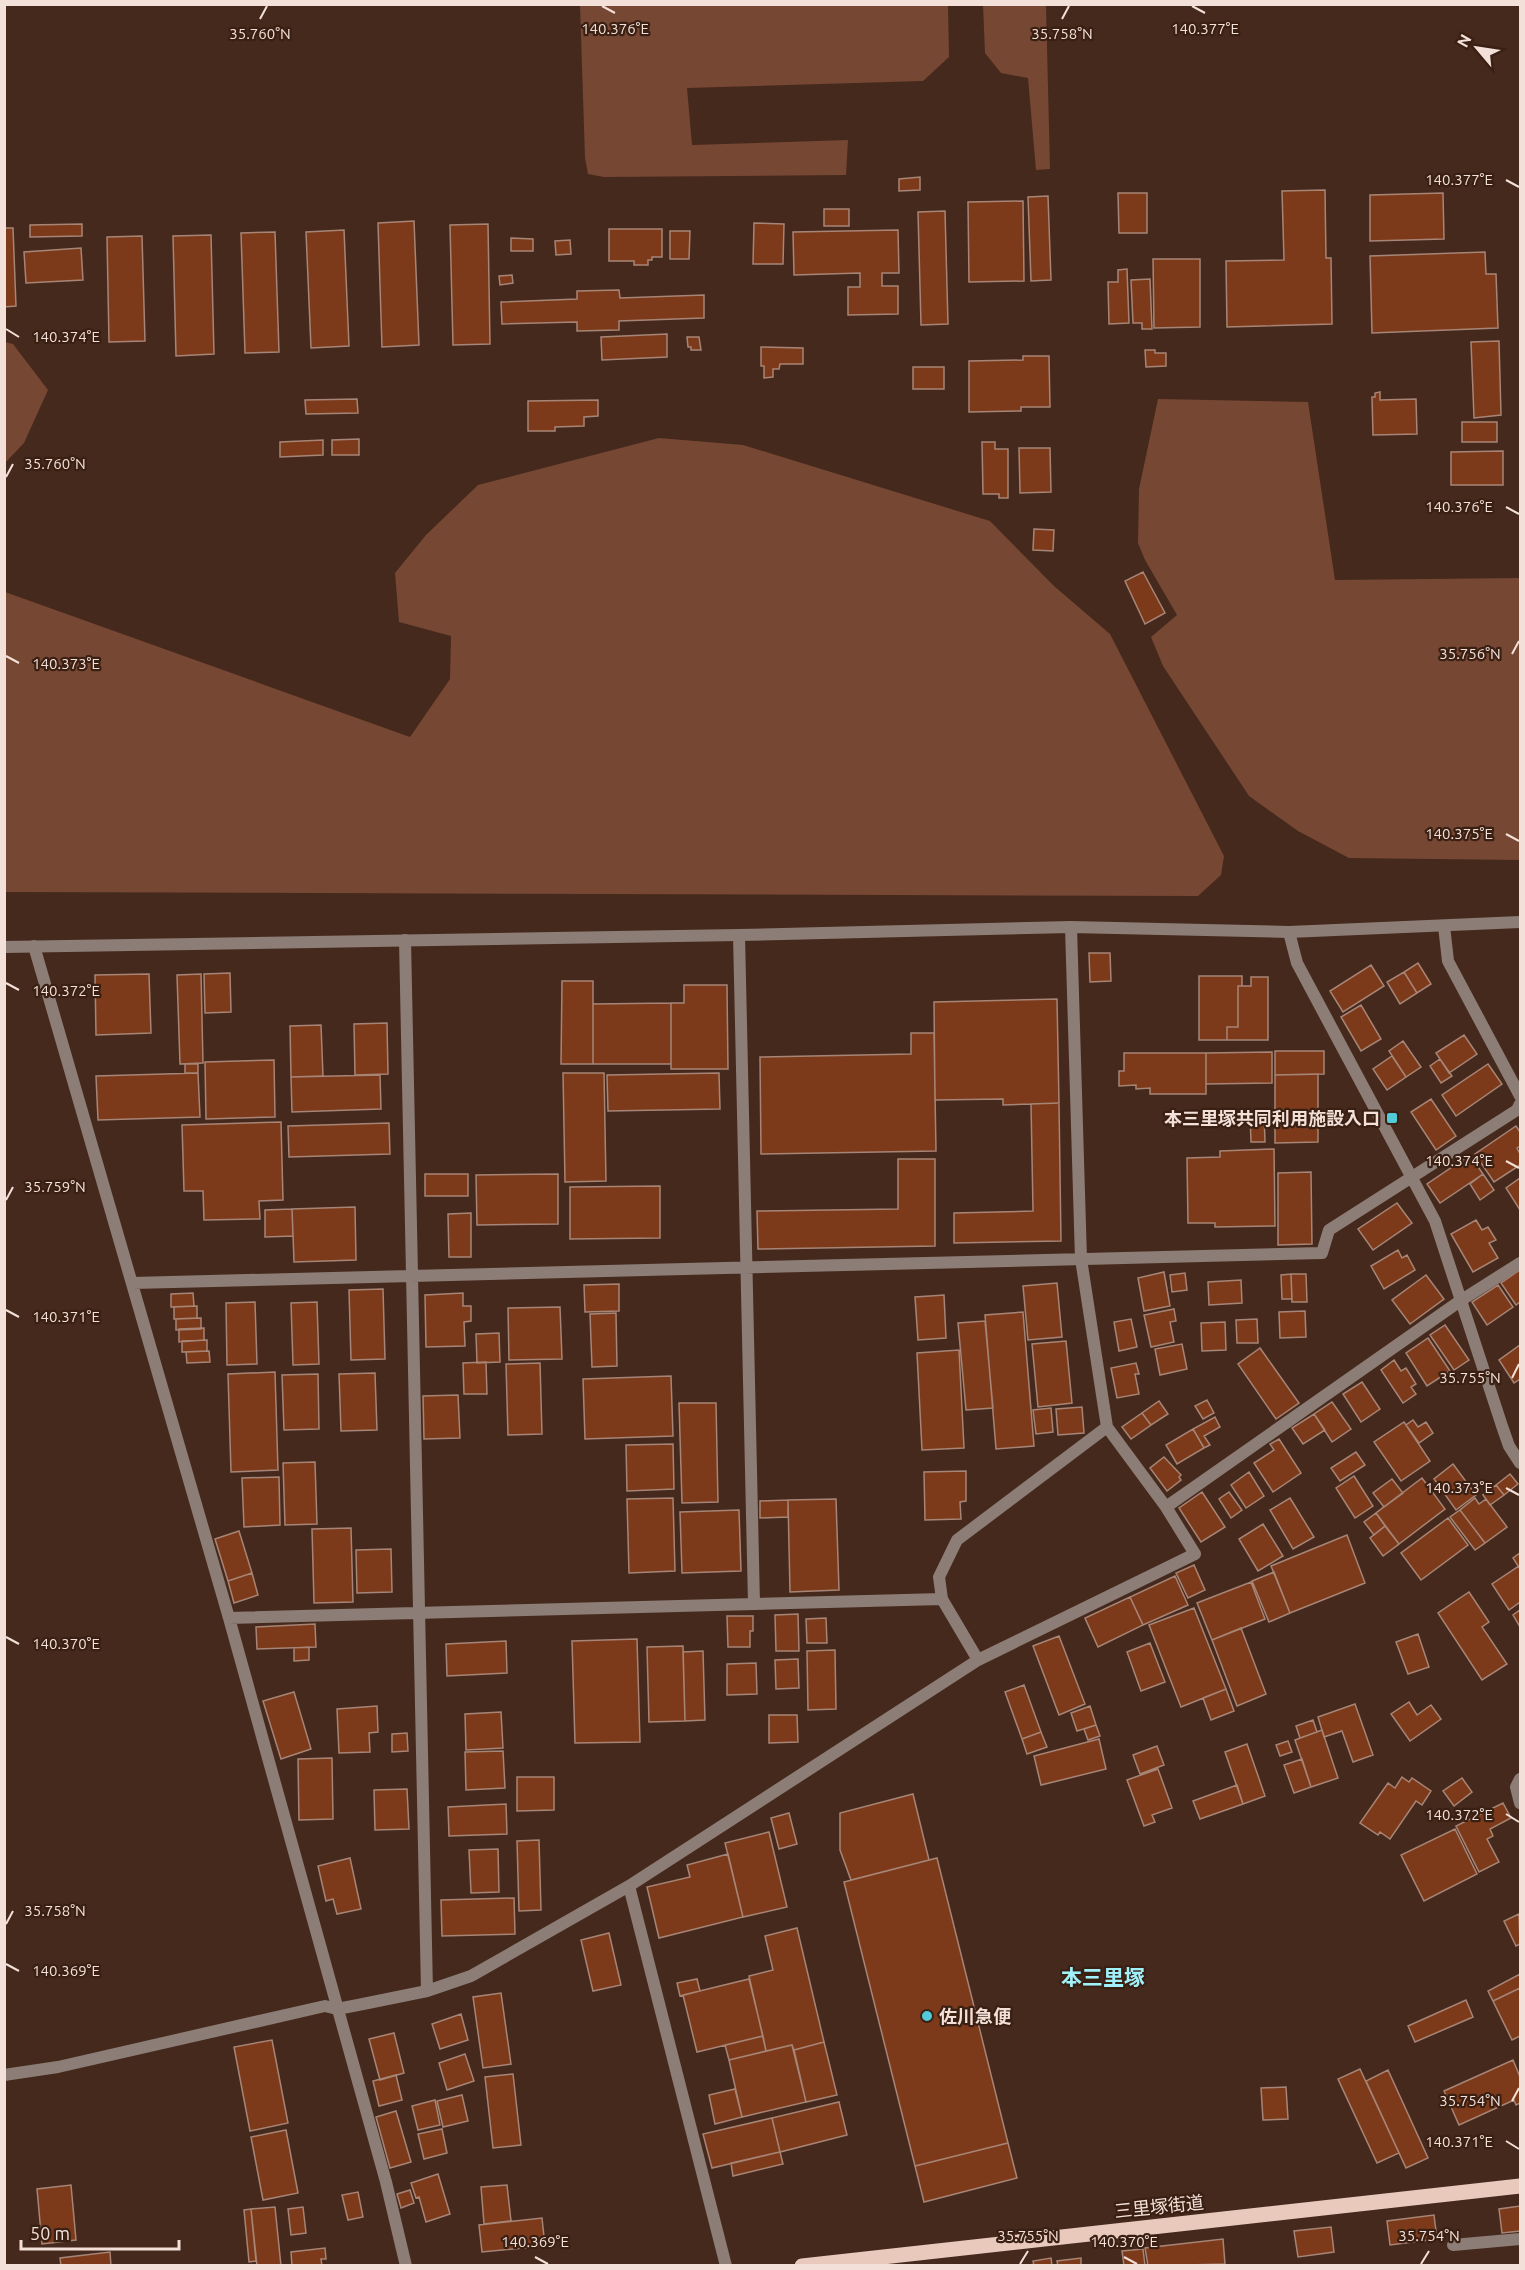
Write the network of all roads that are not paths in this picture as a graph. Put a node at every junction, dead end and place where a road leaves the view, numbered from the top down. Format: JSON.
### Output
{"nodes":[{"id":1,"x":1521,"y":922,"type":"edge"},
{"id":2,"x":1444,"y":926,"type":"junction"},
{"id":3,"x":1071,"y":927,"type":"junction"},
{"id":4,"x":1289,"y":932,"type":"junction"},
{"id":5,"x":739,"y":935,"type":"junction"},
{"id":6,"x":405,"y":940,"type":"junction"},
{"id":7,"x":34,"y":946,"type":"junction"},
{"id":8,"x":4,"y":947,"type":"edge"},
{"id":9,"x":1521,"y":1096,"type":"edge"},
{"id":10,"x":1521,"y":1104,"type":"edge"},
{"id":11,"x":1413,"y":1177,"type":"junction"},
{"id":12,"x":1081,"y":1259,"type":"junction"},
{"id":13,"x":1521,"y":1263,"type":"edge"},
{"id":14,"x":747,"y":1268,"type":"junction"},
{"id":15,"x":412,"y":1276,"type":"junction"},
{"id":16,"x":132,"y":1283,"type":"junction"},
{"id":17,"x":1460,"y":1301,"type":"junction"},
{"id":18,"x":1107,"y":1427,"type":"junction"},
{"id":19,"x":1521,"y":1463,"type":"edge"},
{"id":20,"x":1166,"y":1507,"type":"junction"},
{"id":21,"x":942,"y":1599,"type":"junction"},
{"id":22,"x":754,"y":1604,"type":"junction"},
{"id":23,"x":419,"y":1613,"type":"junction"},
{"id":24,"x":229,"y":1618,"type":"junction"},
{"id":25,"x":978,"y":1660,"type":"junction"},
{"id":26,"x":1521,"y":1779,"type":"edge"},
{"id":27,"x":1521,"y":1803,"type":"edge"},
{"id":28,"x":628,"y":1886,"type":"junction"},
{"id":29,"x":427,"y":1991,"type":"junction"},
{"id":30,"x":337,"y":2009,"type":"junction"},
{"id":31,"x":4,"y":2075,"type":"edge"},
{"id":32,"x":1521,"y":2186,"type":"edge"},
{"id":33,"x":1521,"y":2239,"type":"edge"},
{"id":34,"x":1453,"y":2245,"type":"dead end"},
{"id":35,"x":406,"y":2265,"type":"edge"},
{"id":36,"x":726,"y":2265,"type":"edge"},
{"id":37,"x":802,"y":2265,"type":"edge"}],
"edges":[{"from":1,"to":2,"type":"street"},
{"from":2,"to":4,"type":"street"},
{"from":2,"to":9,"type":"street"},
{"from":3,"to":4,"type":"street"},
{"from":3,"to":5,"type":"street"},
{"from":3,"to":12,"type":"street"},
{"from":4,"to":11,"type":"street"},
{"from":5,"to":6,"type":"street"},
{"from":5,"to":14,"type":"street"},
{"from":6,"to":7,"type":"street"},
{"from":6,"to":15,"type":"street"},
{"from":7,"to":8,"type":"street"},
{"from":7,"to":16,"type":"street"},
{"from":10,"to":11,"type":"street"},
{"from":11,"to":12,"type":"street"},
{"from":11,"to":17,"type":"street"},
{"from":12,"to":14,"type":"street"},
{"from":12,"to":18,"type":"street"},
{"from":13,"to":17,"type":"street"},
{"from":14,"to":15,"type":"street"},
{"from":14,"to":22,"type":"street"},
{"from":15,"to":16,"type":"street"},
{"from":15,"to":23,"type":"street"},
{"from":16,"to":24,"type":"street"},
{"from":17,"to":19,"type":"street"},
{"from":17,"to":20,"type":"street"},
{"from":18,"to":20,"type":"street"},
{"from":18,"to":21,"type":"street"},
{"from":20,"to":25,"type":"street"},
{"from":21,"to":22,"type":"street"},
{"from":21,"to":25,"type":"street"},
{"from":22,"to":23,"type":"street"},
{"from":23,"to":24,"type":"street"},
{"from":23,"to":29,"type":"street"},
{"from":24,"to":30,"type":"street"},
{"from":25,"to":28,"type":"street"},
{"from":26,"to":27,"type":"street"},
{"from":28,"to":29,"type":"street"},
{"from":28,"to":36,"type":"street"},
{"from":29,"to":30,"type":"street"},
{"from":30,"to":31,"type":"street"},
{"from":30,"to":35,"type":"street"},
{"from":32,"to":37,"type":"main road","name":"三里塚街道"},
{"from":33,"to":34,"type":"street"}]}
